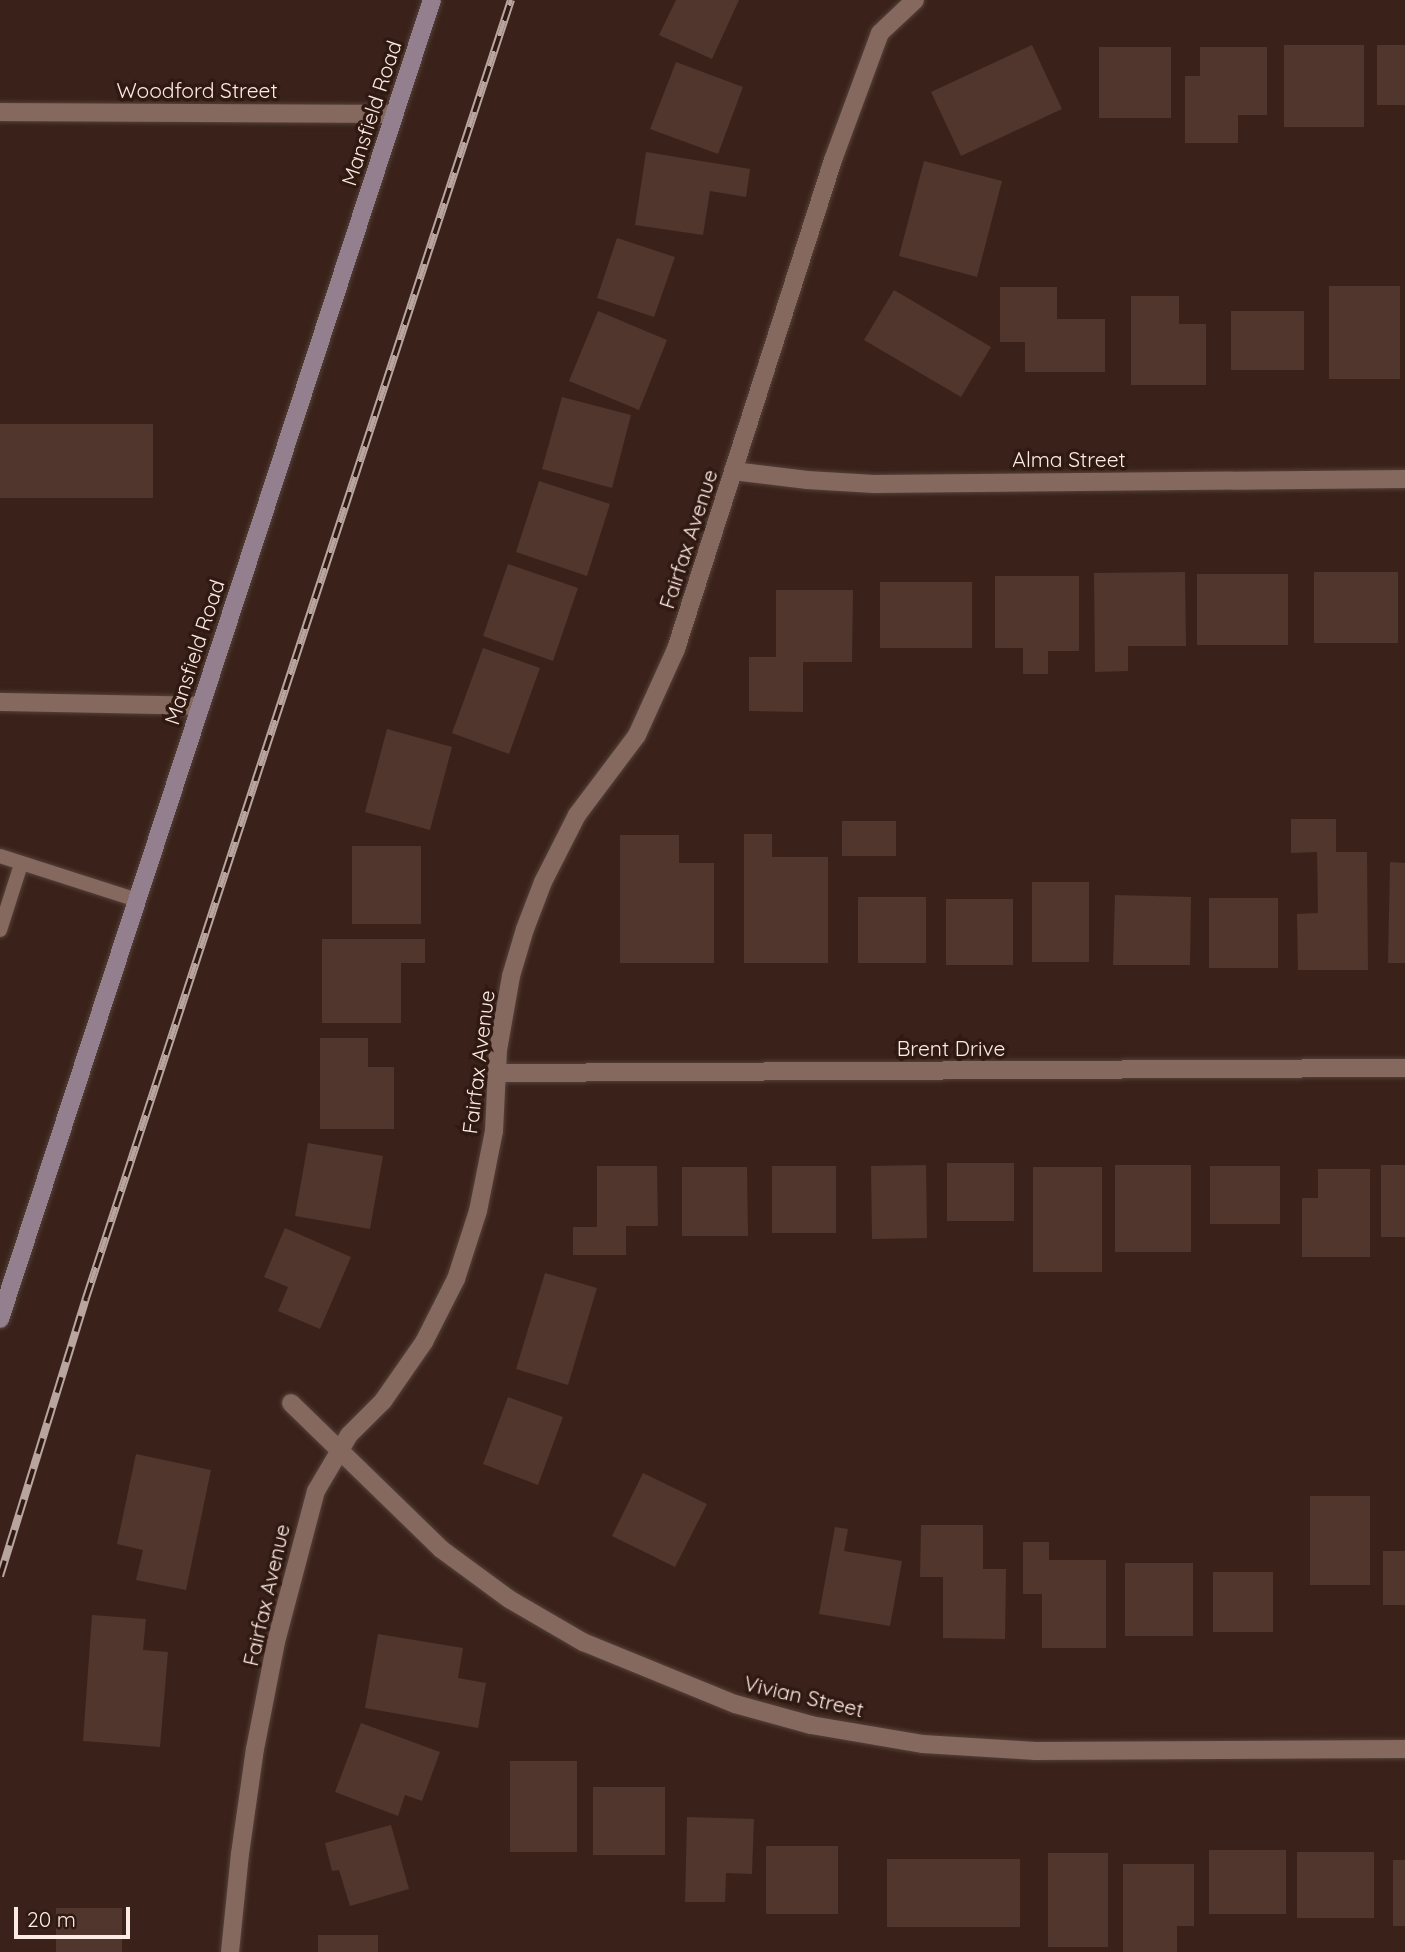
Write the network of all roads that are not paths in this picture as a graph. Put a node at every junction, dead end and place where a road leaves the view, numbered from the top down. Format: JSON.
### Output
{"nodes":[{"id":1,"x":432,"y":0,"type":"edge"},
{"id":2,"x":915,"y":0,"type":"edge"},
{"id":3,"x":0,"y":112,"type":"edge"},
{"id":4,"x":394,"y":114,"type":"junction"},
{"id":5,"x":733,"y":471,"type":"junction"},
{"id":6,"x":1405,"y":479,"type":"edge"},
{"id":7,"x":0,"y":702,"type":"edge"},
{"id":8,"x":201,"y":706,"type":"junction"},
{"id":9,"x":0,"y":856,"type":"edge"},
{"id":10,"x":21,"y":864,"type":"junction"},
{"id":11,"x":137,"y":900,"type":"junction"},
{"id":12,"x":0,"y":930,"type":"edge"},
{"id":13,"x":1405,"y":1068,"type":"edge"},
{"id":14,"x":497,"y":1073,"type":"junction"},
{"id":15,"x":6,"y":1282,"type":"edge"},
{"id":16,"x":0,"y":1319,"type":"edge"},
{"id":17,"x":291,"y":1403,"type":"dead end"},
{"id":18,"x":339,"y":1450,"type":"junction"},
{"id":19,"x":1405,"y":1748,"type":"edge"},
{"id":20,"x":230,"y":1952,"type":"edge"}],
"edges":[{"from":1,"to":4,"type":"main road","name":"Mansfield Road"},
{"from":2,"to":5,"type":"street","name":"Fairfax Avenue"},
{"from":3,"to":4,"type":"street","name":"Woodford Street"},
{"from":4,"to":8,"type":"main road","name":"Mansfield Road"},
{"from":5,"to":6,"type":"street","name":"Alma Street"},
{"from":5,"to":14,"type":"street","name":"Fairfax Avenue"},
{"from":7,"to":8,"type":"street"},
{"from":8,"to":11,"type":"main road","name":"Mansfield Road"},
{"from":9,"to":10,"type":"lane"},
{"from":10,"to":11,"type":"lane"},
{"from":10,"to":12,"type":"lane"},
{"from":11,"to":15,"type":"main road","name":"Mansfield Road"},
{"from":13,"to":14,"type":"street","name":"Brent Drive"},
{"from":14,"to":18,"type":"street","name":"Fairfax Avenue"},
{"from":15,"to":16,"type":"main road","name":"Mansfield Road"},
{"from":17,"to":18,"type":"street","name":"Vivian Street"},
{"from":18,"to":19,"type":"street","name":"Vivian Street"},
{"from":18,"to":20,"type":"street","name":"Fairfax Avenue"}]}
